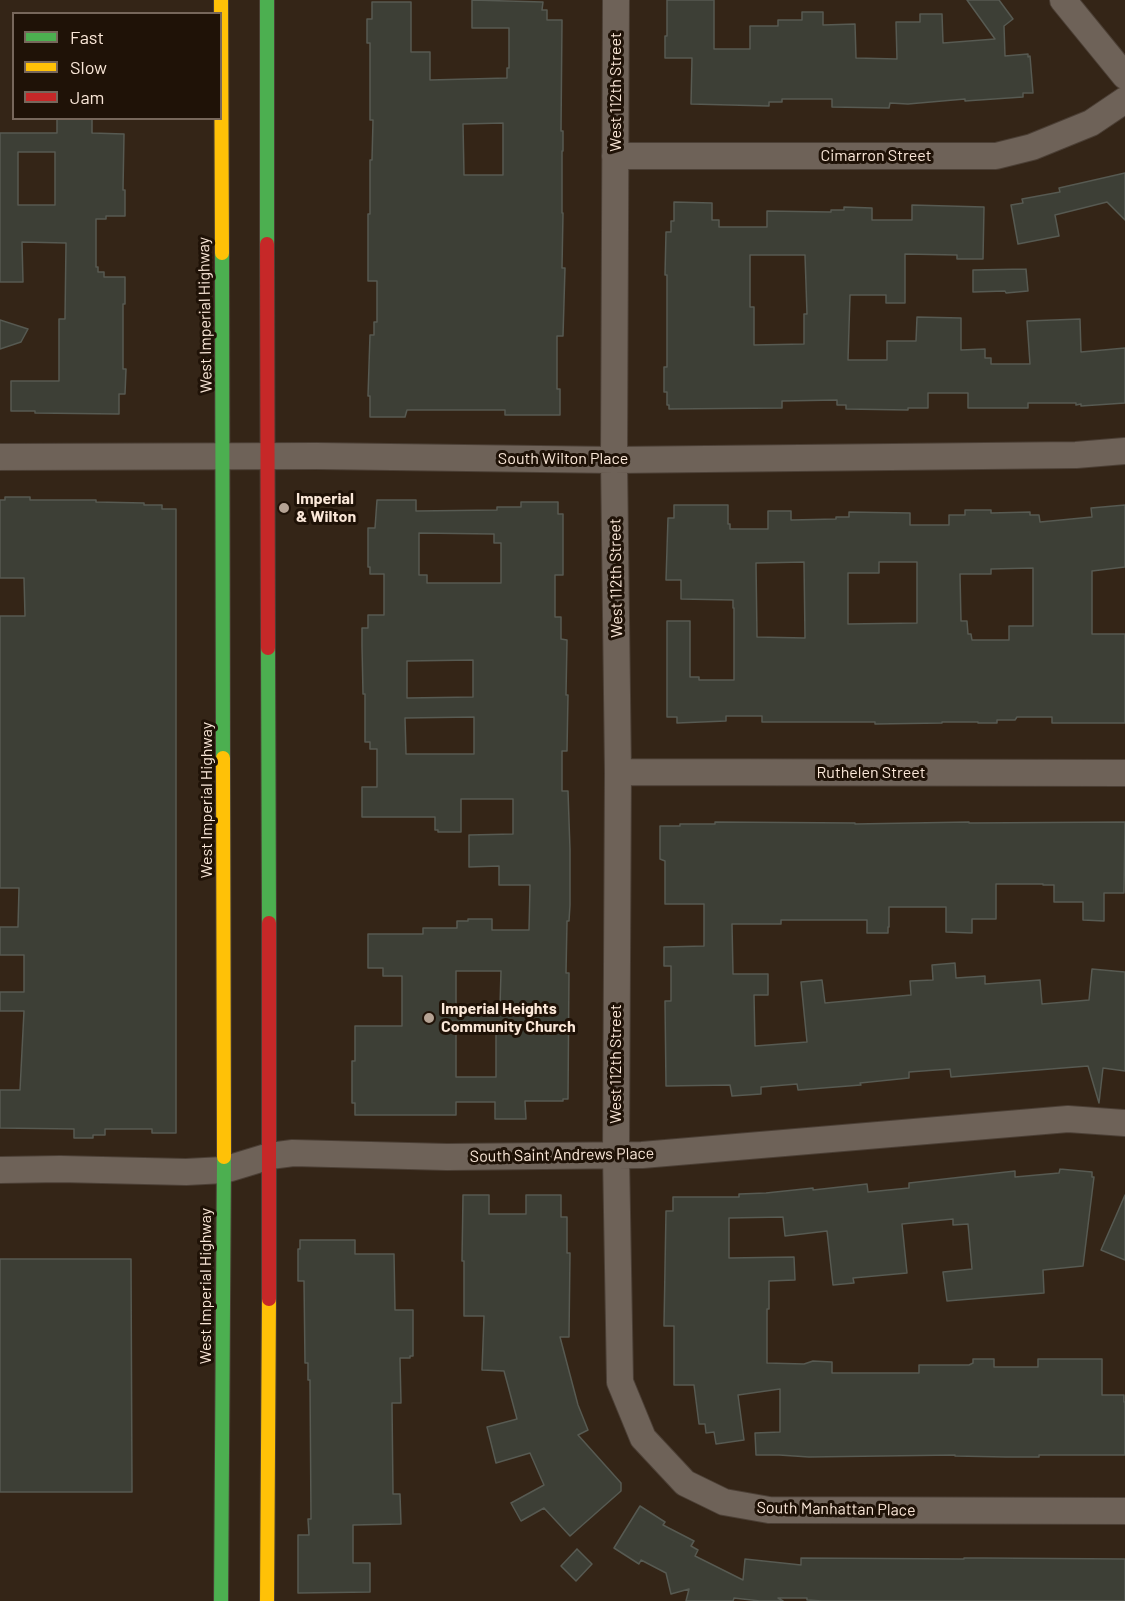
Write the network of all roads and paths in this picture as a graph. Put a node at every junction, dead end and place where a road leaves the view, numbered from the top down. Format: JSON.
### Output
{"nodes":[{"id":1,"x":267,"y":0,"type":"edge"},
{"id":2,"x":616,"y":0,"type":"edge"},
{"id":3,"x":1063,"y":0,"type":"edge"},
{"id":4,"x":1125,"y":76,"type":"edge"},
{"id":5,"x":1125,"y":100,"type":"edge"},
{"id":6,"x":220,"y":120,"type":"edge"},
{"id":7,"x":615,"y":156,"type":"junction"},
{"id":8,"x":1125,"y":451,"type":"edge"},
{"id":9,"x":223,"y":456,"type":"junction"},
{"id":10,"x":268,"y":456,"type":"junction"},
{"id":11,"x":0,"y":457,"type":"edge"},
{"id":12,"x":614,"y":460,"type":"junction"},
{"id":13,"x":618,"y":772,"type":"junction"},
{"id":14,"x":1125,"y":774,"type":"edge"},
{"id":15,"x":1125,"y":1123,"type":"edge"},
{"id":16,"x":616,"y":1155,"type":"junction"},
{"id":17,"x":270,"y":1156,"type":"junction"},
{"id":18,"x":0,"y":1170,"type":"edge"},
{"id":19,"x":224,"y":1170,"type":"junction"},
{"id":20,"x":1125,"y":1511,"type":"edge"},
{"id":21,"x":220,"y":1601,"type":"edge"},
{"id":22,"x":267,"y":1601,"type":"edge"}],
"edges":[{"from":1,"to":10,"type":"main road"},
{"from":2,"to":7,"type":"street","name":"West 112th Street"},
{"from":3,"to":4,"type":"street"},
{"from":5,"to":7,"type":"street","name":"Cimarron Street"},
{"from":6,"to":9,"type":"main road","name":"West Imperial Highway"},
{"from":7,"to":12,"type":"street","name":"West 112th Street"},
{"from":8,"to":12,"type":"street","name":"South Wilton Place"},
{"from":9,"to":10,"type":"street","name":"South Wilton Place"},
{"from":9,"to":11,"type":"street","name":"South Wilton Place"},
{"from":9,"to":19,"type":"main road","name":"West Imperial Highway"},
{"from":10,"to":12,"type":"street","name":"South Wilton Place"},
{"from":10,"to":17,"type":"main road"},
{"from":12,"to":13,"type":"street","name":"West 112th Street"},
{"from":13,"to":14,"type":"street","name":"Ruthelen Street"},
{"from":13,"to":16,"type":"street","name":"West 112th Street"},
{"from":15,"to":16,"type":"street","name":"South Saint Andrews Place"},
{"from":16,"to":17,"type":"street","name":"South Saint Andrews Place"},
{"from":16,"to":20,"type":"street","name":"South Manhattan Place"},
{"from":17,"to":19,"type":"street","name":"South Saint Andrews Place"},
{"from":17,"to":22,"type":"main road"},
{"from":18,"to":19,"type":"street","name":"South Saint Andrews Place"},
{"from":19,"to":21,"type":"main road","name":"West Imperial Highway"}]}
